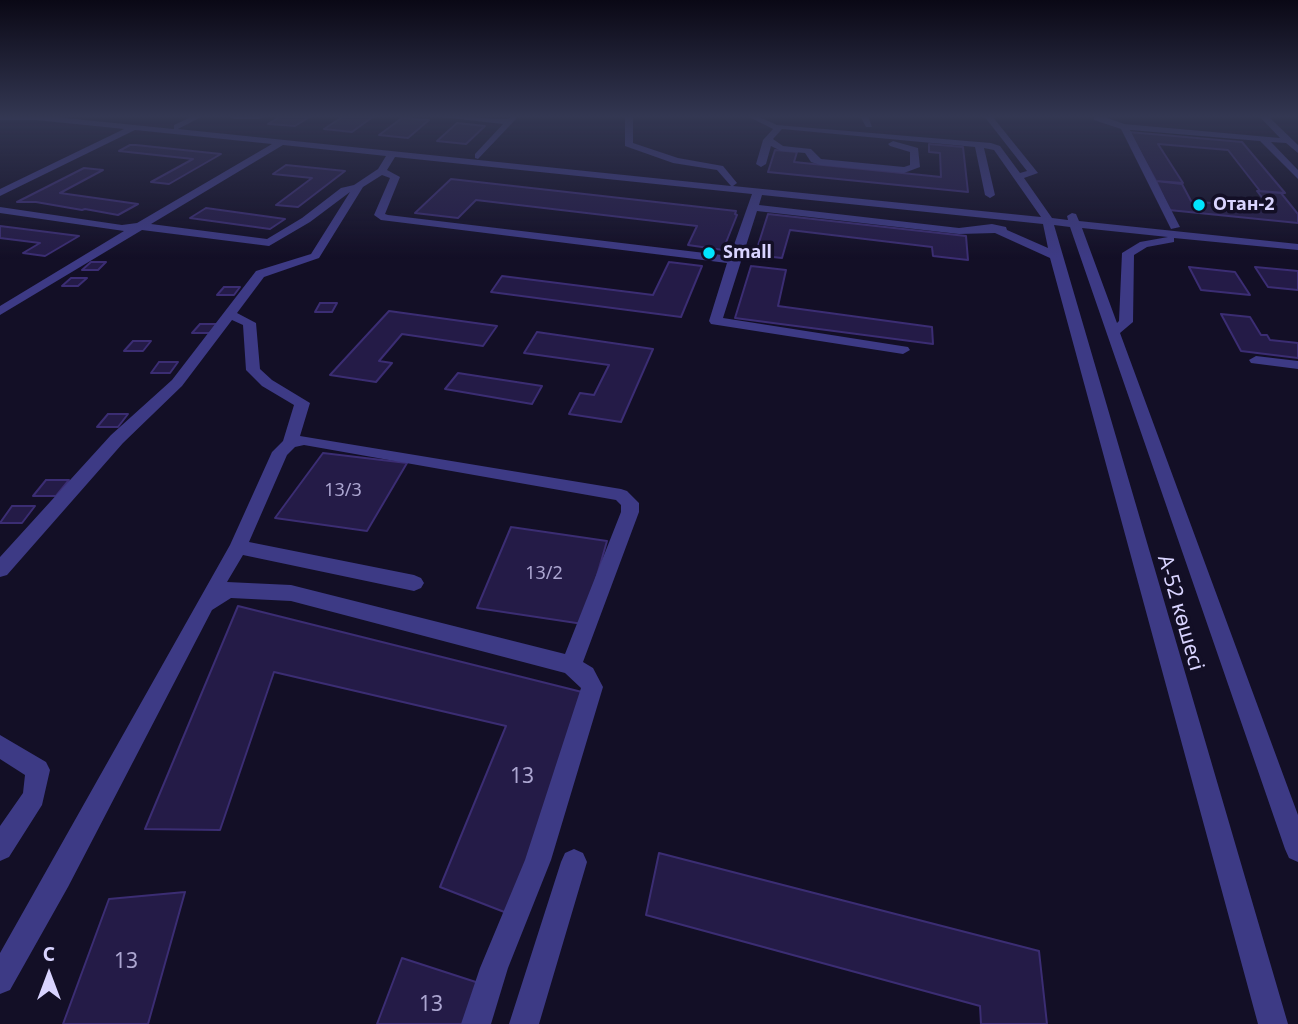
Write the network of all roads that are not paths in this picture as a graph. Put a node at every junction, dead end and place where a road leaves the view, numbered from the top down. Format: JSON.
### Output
{"nodes":[{"id":1,"x":60,"y":164,"type":"edge"},
{"id":2,"x":245,"y":164,"type":"edge"},
{"id":3,"x":386,"y":164,"type":"edge"},
{"id":4,"x":494,"y":164,"type":"edge"},
{"id":5,"x":551,"y":164,"type":"edge"},
{"id":6,"x":694,"y":164,"type":"edge"},
{"id":7,"x":839,"y":164,"type":"edge"},
{"id":8,"x":915,"y":164,"type":"edge"},
{"id":9,"x":983,"y":164,"type":"edge"},
{"id":10,"x":1009,"y":164,"type":"edge"},
{"id":11,"x":1026,"y":164,"type":"edge"},
{"id":12,"x":1143,"y":164,"type":"edge"},
{"id":13,"x":381,"y":171,"type":"junction"},
{"id":14,"x":1018,"y":176,"type":"junction"},
{"id":15,"x":732,"y":183,"type":"junction"},
{"id":16,"x":358,"y":187,"type":"junction"},
{"id":17,"x":758,"y":192,"type":"junction"},
{"id":18,"x":0,"y":193,"type":"edge"},
{"id":19,"x":990,"y":195,"type":"dead end"},
{"id":20,"x":886,"y":205,"type":"junction"},
{"id":21,"x":753,"y":207,"type":"junction"},
{"id":22,"x":0,"y":210,"type":"edge"},
{"id":23,"x":1047,"y":217,"type":"junction"},
{"id":24,"x":1073,"y":220,"type":"junction"},
{"id":25,"x":140,"y":226,"type":"junction"},
{"id":26,"x":1175,"y":227,"type":"junction"},
{"id":27,"x":1002,"y":229,"type":"junction"},
{"id":28,"x":1186,"y":236,"type":"junction"},
{"id":29,"x":1298,"y":240,"type":"edge"},
{"id":30,"x":1298,"y":247,"type":"edge"},
{"id":31,"x":1055,"y":256,"type":"junction"},
{"id":32,"x":734,"y":260,"type":"junction"},
{"id":33,"x":0,"y":311,"type":"edge"},
{"id":34,"x":230,"y":314,"type":"junction"},
{"id":35,"x":1114,"y":331,"type":"junction"},
{"id":36,"x":903,"y":350,"type":"dead end"},
{"id":37,"x":1255,"y":360,"type":"dead end"},
{"id":38,"x":1298,"y":365,"type":"edge"},
{"id":39,"x":290,"y":443,"type":"junction"},
{"id":40,"x":238,"y":547,"type":"junction"},
{"id":41,"x":0,"y":570,"type":"edge"},
{"id":42,"x":414,"y":583,"type":"dead end"},
{"id":43,"x":205,"y":604,"type":"junction"},
{"id":44,"x":571,"y":665,"type":"junction"},
{"id":45,"x":0,"y":746,"type":"edge"},
{"id":46,"x":0,"y":848,"type":"edge"},
{"id":47,"x":1298,"y":849,"type":"edge"},
{"id":48,"x":574,"y":862,"type":"dead end"},
{"id":49,"x":0,"y":980,"type":"edge"},
{"id":50,"x":475,"y":1024,"type":"edge"},
{"id":51,"x":524,"y":1024,"type":"edge"},
{"id":52,"x":1273,"y":1024,"type":"edge"}],
"edges":[{"from":1,"to":18,"type":"street"},
{"from":2,"to":25,"type":"street"},
{"from":3,"to":13,"type":"street"},
{"from":4,"to":17,"type":"street"},
{"from":5,"to":15,"type":"street"},
{"from":6,"to":15,"type":"street"},
{"from":7,"to":8,"type":"street"},
{"from":9,"to":19,"type":"street"},
{"from":10,"to":14,"type":"street"},
{"from":11,"to":14,"type":"street"},
{"from":12,"to":26,"type":"street"},
{"from":13,"to":16,"type":"street"},
{"from":13,"to":32,"type":"street"},
{"from":14,"to":23,"type":"street"},
{"from":15,"to":23,"type":"street"},
{"from":16,"to":25,"type":"street"},
{"from":16,"to":34,"type":"street"},
{"from":17,"to":20,"type":"street"},
{"from":17,"to":21,"type":"street"},
{"from":20,"to":23,"type":"street"},
{"from":20,"to":27,"type":"street"},
{"from":21,"to":27,"type":"street"},
{"from":21,"to":32,"type":"street"},
{"from":22,"to":25,"type":"street"},
{"from":23,"to":24,"type":"street"},
{"from":23,"to":31,"type":"street","name":"А-52 көшесі"},
{"from":24,"to":26,"type":"street"},
{"from":24,"to":28,"type":"street"},
{"from":24,"to":35,"type":"street","name":"А-52 көшесі"},
{"from":25,"to":33,"type":"street"},
{"from":26,"to":29,"type":"street"},
{"from":27,"to":31,"type":"street"},
{"from":28,"to":30,"type":"street"},
{"from":28,"to":35,"type":"street"},
{"from":31,"to":52,"type":"street","name":"А-52 көшесі"},
{"from":32,"to":36,"type":"street"},
{"from":34,"to":39,"type":"street"},
{"from":34,"to":41,"type":"street"},
{"from":35,"to":47,"type":"street","name":"А-52 көшесі"},
{"from":37,"to":38,"type":"street"},
{"from":39,"to":40,"type":"street"},
{"from":39,"to":44,"type":"street"},
{"from":40,"to":42,"type":"street"},
{"from":40,"to":43,"type":"street"},
{"from":43,"to":44,"type":"street"},
{"from":43,"to":49,"type":"street"},
{"from":44,"to":50,"type":"street"},
{"from":45,"to":46,"type":"street"},
{"from":48,"to":51,"type":"street"}]}
